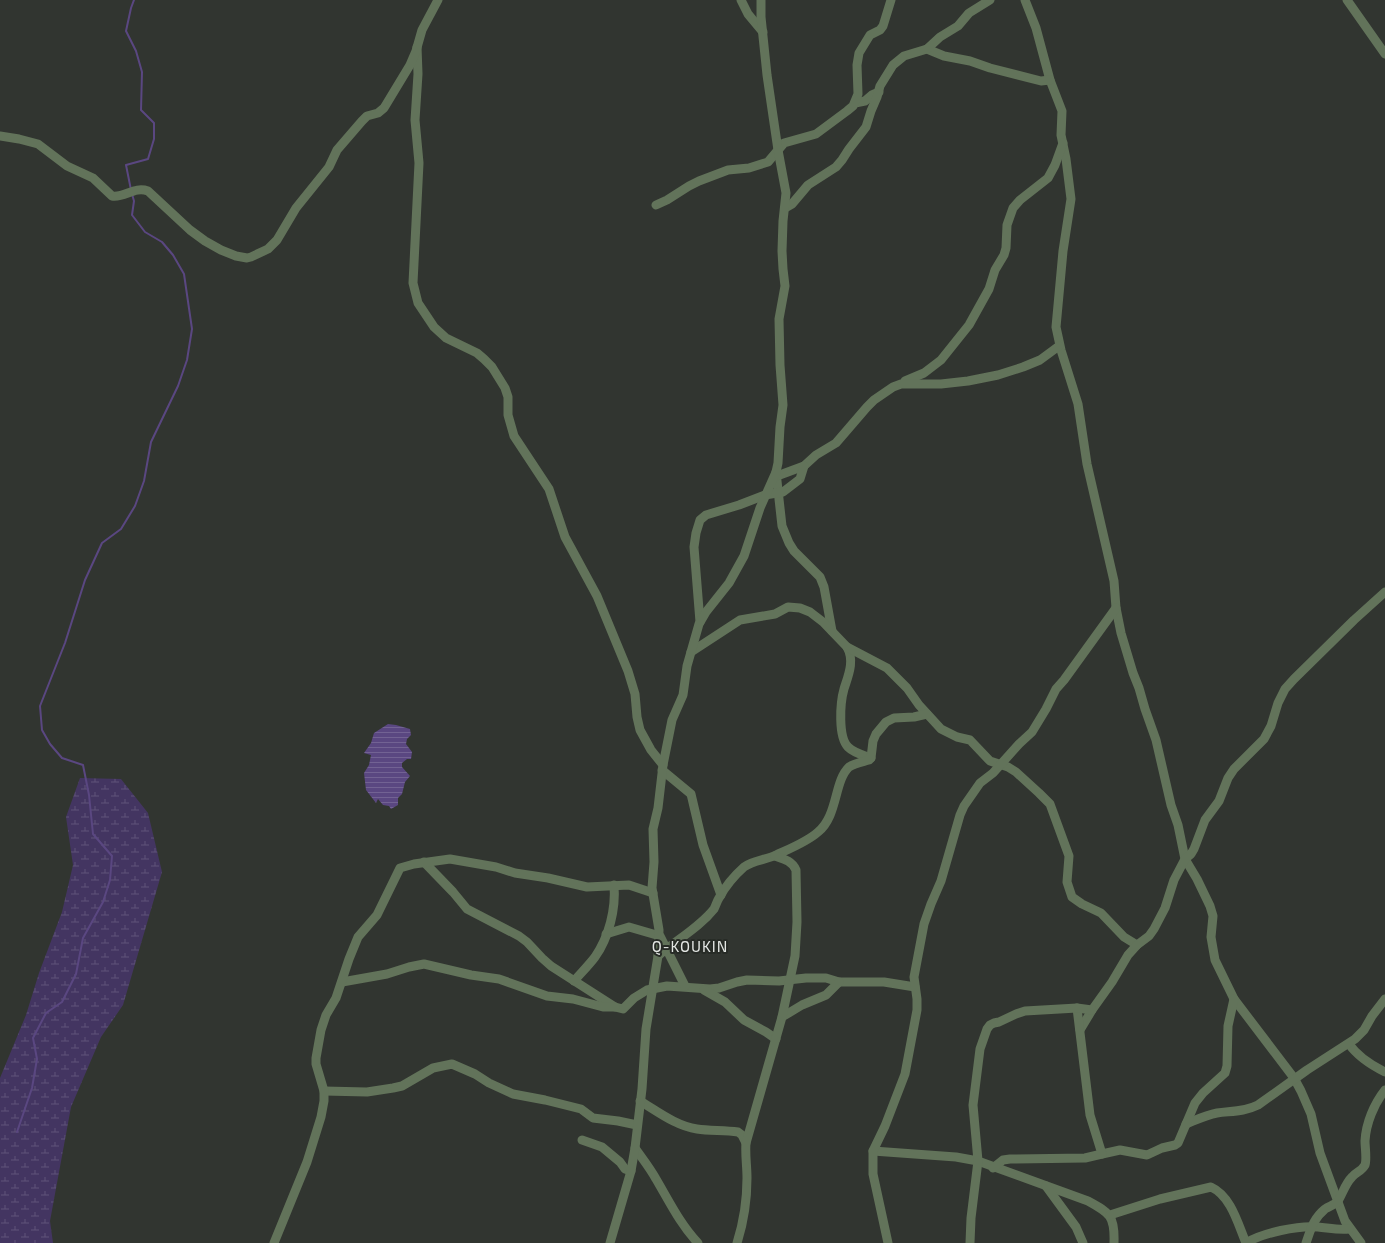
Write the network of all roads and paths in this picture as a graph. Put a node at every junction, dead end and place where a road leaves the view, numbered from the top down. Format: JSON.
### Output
{"nodes":[{"id":1,"x":438,"y":0,"type":"edge"},
{"id":2,"x":741,"y":0,"type":"edge"},
{"id":3,"x":762,"y":0,"type":"edge"},
{"id":4,"x":891,"y":0,"type":"edge"},
{"id":5,"x":990,"y":0,"type":"edge"},
{"id":6,"x":1025,"y":0,"type":"edge"},
{"id":7,"x":1347,"y":0,"type":"edge"},
{"id":8,"x":763,"y":32,"type":"junction"},
{"id":9,"x":417,"y":47,"type":"junction"},
{"id":10,"x":927,"y":49,"type":"junction"},
{"id":11,"x":1385,"y":54,"type":"edge"},
{"id":12,"x":1050,"y":80,"type":"junction"},
{"id":13,"x":879,"y":92,"type":"junction"},
{"id":14,"x":855,"y":103,"type":"junction"},
{"id":15,"x":0,"y":136,"type":"edge"},
{"id":16,"x":1063,"y":143,"type":"junction"},
{"id":17,"x":778,"y":150,"type":"junction"},
{"id":18,"x":656,"y":206,"type":"dead end"},
{"id":19,"x":785,"y":208,"type":"junction"},
{"id":20,"x":1060,"y":346,"type":"junction"},
{"id":21,"x":902,"y":384,"type":"junction"},
{"id":22,"x":804,"y":466,"type":"junction"},
{"id":23,"x":776,"y":474,"type":"junction"},
{"id":24,"x":778,"y":494,"type":"junction"},
{"id":25,"x":765,"y":495,"type":"junction"},
{"id":26,"x":1385,"y":592,"type":"edge"},
{"id":27,"x":1116,"y":608,"type":"junction"},
{"id":28,"x":700,"y":622,"type":"junction"},
{"id":29,"x":833,"y":633,"type":"junction"},
{"id":30,"x":847,"y":648,"type":"junction"},
{"id":31,"x":691,"y":652,"type":"junction"},
{"id":32,"x":927,"y":714,"type":"junction"},
{"id":33,"x":871,"y":758,"type":"junction"},
{"id":34,"x":1000,"y":765,"type":"junction"},
{"id":35,"x":663,"y":768,"type":"junction"},
{"id":36,"x":775,"y":856,"type":"junction"},
{"id":37,"x":1185,"y":859,"type":"junction"},
{"id":38,"x":424,"y":862,"type":"junction"},
{"id":39,"x":614,"y":885,"type":"junction"},
{"id":40,"x":653,"y":893,"type":"junction"},
{"id":41,"x":722,"y":894,"type":"junction"},
{"id":42,"x":606,"y":934,"type":"junction"},
{"id":43,"x":660,"y":936,"type":"junction"},
{"id":44,"x":1137,"y":945,"type":"junction"},
{"id":45,"x":667,"y":948,"type":"junction"},
{"id":46,"x":658,"y":956,"type":"junction"},
{"id":47,"x":574,"y":981,"type":"junction"},
{"id":48,"x":790,"y":981,"type":"junction"},
{"id":49,"x":342,"y":982,"type":"junction"},
{"id":50,"x":839,"y":982,"type":"junction"},
{"id":51,"x":685,"y":986,"type":"junction"},
{"id":52,"x":915,"y":987,"type":"junction"},
{"id":53,"x":652,"y":988,"type":"junction"},
{"id":54,"x":703,"y":989,"type":"junction"},
{"id":55,"x":1234,"y":999,"type":"junction"},
{"id":56,"x":1385,"y":999,"type":"edge"},
{"id":57,"x":615,"y":1007,"type":"junction"},
{"id":58,"x":1077,"y":1008,"type":"junction"},
{"id":59,"x":1092,"y":1010,"type":"junction"},
{"id":60,"x":782,"y":1016,"type":"junction"},
{"id":61,"x":1080,"y":1030,"type":"junction"},
{"id":62,"x":776,"y":1040,"type":"junction"},
{"id":63,"x":1349,"y":1044,"type":"junction"},
{"id":64,"x":1385,"y":1072,"type":"edge"},
{"id":65,"x":1294,"y":1078,"type":"junction"},
{"id":66,"x":1385,"y":1090,"type":"edge"},
{"id":67,"x":324,"y":1091,"type":"junction"},
{"id":68,"x":640,"y":1101,"type":"junction"},
{"id":69,"x":1186,"y":1124,"type":"junction"},
{"id":70,"x":637,"y":1125,"type":"junction"},
{"id":71,"x":582,"y":1140,"type":"dead end"},
{"id":72,"x":746,"y":1143,"type":"junction"},
{"id":73,"x":635,"y":1148,"type":"junction"},
{"id":74,"x":873,"y":1151,"type":"junction"},
{"id":75,"x":1102,"y":1154,"type":"junction"},
{"id":76,"x":978,"y":1161,"type":"junction"},
{"id":77,"x":993,"y":1168,"type":"junction"},
{"id":78,"x":631,"y":1171,"type":"junction"},
{"id":79,"x":1046,"y":1186,"type":"junction"},
{"id":80,"x":1337,"y":1202,"type":"junction"},
{"id":81,"x":1110,"y":1215,"type":"junction"},
{"id":82,"x":1311,"y":1227,"type":"junction"},
{"id":83,"x":1349,"y":1229,"type":"junction"},
{"id":84,"x":274,"y":1243,"type":"edge"},
{"id":85,"x":610,"y":1243,"type":"edge"},
{"id":86,"x":698,"y":1243,"type":"edge"},
{"id":87,"x":737,"y":1243,"type":"edge"},
{"id":88,"x":888,"y":1243,"type":"edge"},
{"id":89,"x":970,"y":1243,"type":"edge"},
{"id":90,"x":1083,"y":1243,"type":"edge"},
{"id":91,"x":1114,"y":1243,"type":"edge"},
{"id":92,"x":1306,"y":1243,"type":"edge"},
{"id":93,"x":1361,"y":1243,"type":"edge"}],
"edges":[{"from":1,"to":9,"type":"street"},
{"from":2,"to":8,"type":"street"},
{"from":3,"to":8,"type":"street"},
{"from":4,"to":14,"type":"street"},
{"from":5,"to":10,"type":"street"},
{"from":6,"to":12,"type":"street"},
{"from":7,"to":11,"type":"street"},
{"from":8,"to":17,"type":"street"},
{"from":9,"to":15,"type":"street"},
{"from":9,"to":35,"type":"street"},
{"from":10,"to":12,"type":"street"},
{"from":10,"to":13,"type":"street"},
{"from":12,"to":16,"type":"street"},
{"from":13,"to":14,"type":"street"},
{"from":13,"to":19,"type":"street"},
{"from":14,"to":17,"type":"street"},
{"from":16,"to":20,"type":"street"},
{"from":16,"to":21,"type":"street"},
{"from":17,"to":18,"type":"street"},
{"from":17,"to":19,"type":"street"},
{"from":19,"to":23,"type":"street"},
{"from":20,"to":21,"type":"street"},
{"from":20,"to":27,"type":"street"},
{"from":21,"to":22,"type":"street"},
{"from":22,"to":23,"type":"street"},
{"from":22,"to":24,"type":"street"},
{"from":23,"to":24,"type":"street"},
{"from":23,"to":25,"type":"street"},
{"from":24,"to":25,"type":"street"},
{"from":24,"to":29,"type":"street"},
{"from":25,"to":28,"type":"street"},
{"from":25,"to":28,"type":"street"},
{"from":26,"to":37,"type":"street"},
{"from":27,"to":34,"type":"street"},
{"from":27,"to":37,"type":"street"},
{"from":28,"to":31,"type":"street"},
{"from":29,"to":30,"type":"street"},
{"from":29,"to":31,"type":"street"},
{"from":30,"to":32,"type":"street"},
{"from":30,"to":33,"type":"street"},
{"from":31,"to":35,"type":"street"},
{"from":32,"to":33,"type":"street"},
{"from":32,"to":34,"type":"street"},
{"from":33,"to":36,"type":"street"},
{"from":34,"to":44,"type":"street"},
{"from":34,"to":52,"type":"street"},
{"from":35,"to":40,"type":"street"},
{"from":35,"to":41,"type":"street"},
{"from":36,"to":41,"type":"street"},
{"from":36,"to":48,"type":"street"},
{"from":37,"to":44,"type":"street"},
{"from":37,"to":55,"type":"street"},
{"from":38,"to":39,"type":"street"},
{"from":38,"to":47,"type":"street"},
{"from":38,"to":49,"type":"street"},
{"from":39,"to":40,"type":"street"},
{"from":39,"to":42,"type":"street"},
{"from":40,"to":43,"type":"street"},
{"from":41,"to":45,"type":"street"},
{"from":42,"to":43,"type":"street"},
{"from":42,"to":47,"type":"street"},
{"from":43,"to":45,"type":"street"},
{"from":43,"to":46,"type":"street"},
{"from":44,"to":59,"type":"street"},
{"from":45,"to":46,"type":"street"},
{"from":45,"to":51,"type":"street"},
{"from":46,"to":53,"type":"street"},
{"from":47,"to":57,"type":"street"},
{"from":48,"to":50,"type":"street"},
{"from":48,"to":54,"type":"street"},
{"from":48,"to":60,"type":"street"},
{"from":49,"to":57,"type":"street"},
{"from":49,"to":67,"type":"street"},
{"from":50,"to":52,"type":"street"},
{"from":50,"to":60,"type":"street"},
{"from":51,"to":53,"type":"street"},
{"from":51,"to":54,"type":"street"},
{"from":52,"to":74,"type":"street"},
{"from":53,"to":57,"type":"street"},
{"from":53,"to":68,"type":"street"},
{"from":54,"to":62,"type":"street"},
{"from":55,"to":65,"type":"street"},
{"from":55,"to":69,"type":"street"},
{"from":56,"to":63,"type":"street"},
{"from":58,"to":59,"type":"street"},
{"from":58,"to":61,"type":"street"},
{"from":58,"to":76,"type":"street"},
{"from":59,"to":61,"type":"street"},
{"from":60,"to":62,"type":"street"},
{"from":61,"to":75,"type":"street"},
{"from":62,"to":72,"type":"street"},
{"from":63,"to":64,"type":"street"},
{"from":63,"to":65,"type":"street"},
{"from":65,"to":69,"type":"street"},
{"from":65,"to":80,"type":"street"},
{"from":66,"to":80,"type":"street"},
{"from":67,"to":70,"type":"street"},
{"from":67,"to":84,"type":"street"},
{"from":68,"to":70,"type":"street"},
{"from":68,"to":72,"type":"street"},
{"from":69,"to":75,"type":"street"},
{"from":70,"to":73,"type":"street"},
{"from":71,"to":78,"type":"street"},
{"from":72,"to":87,"type":"street"},
{"from":73,"to":78,"type":"street"},
{"from":73,"to":86,"type":"street"},
{"from":74,"to":76,"type":"street"},
{"from":74,"to":88,"type":"street"},
{"from":75,"to":77,"type":"street"},
{"from":76,"to":77,"type":"street"},
{"from":76,"to":89,"type":"street"},
{"from":77,"to":79,"type":"street"},
{"from":78,"to":85,"type":"street"},
{"from":79,"to":81,"type":"street"},
{"from":79,"to":90,"type":"street"},
{"from":80,"to":82,"type":"street"},
{"from":80,"to":83,"type":"street"},
{"from":81,"to":82,"type":"street"},
{"from":81,"to":91,"type":"street"},
{"from":82,"to":83,"type":"street"},
{"from":82,"to":92,"type":"street"},
{"from":83,"to":93,"type":"street"}]}
